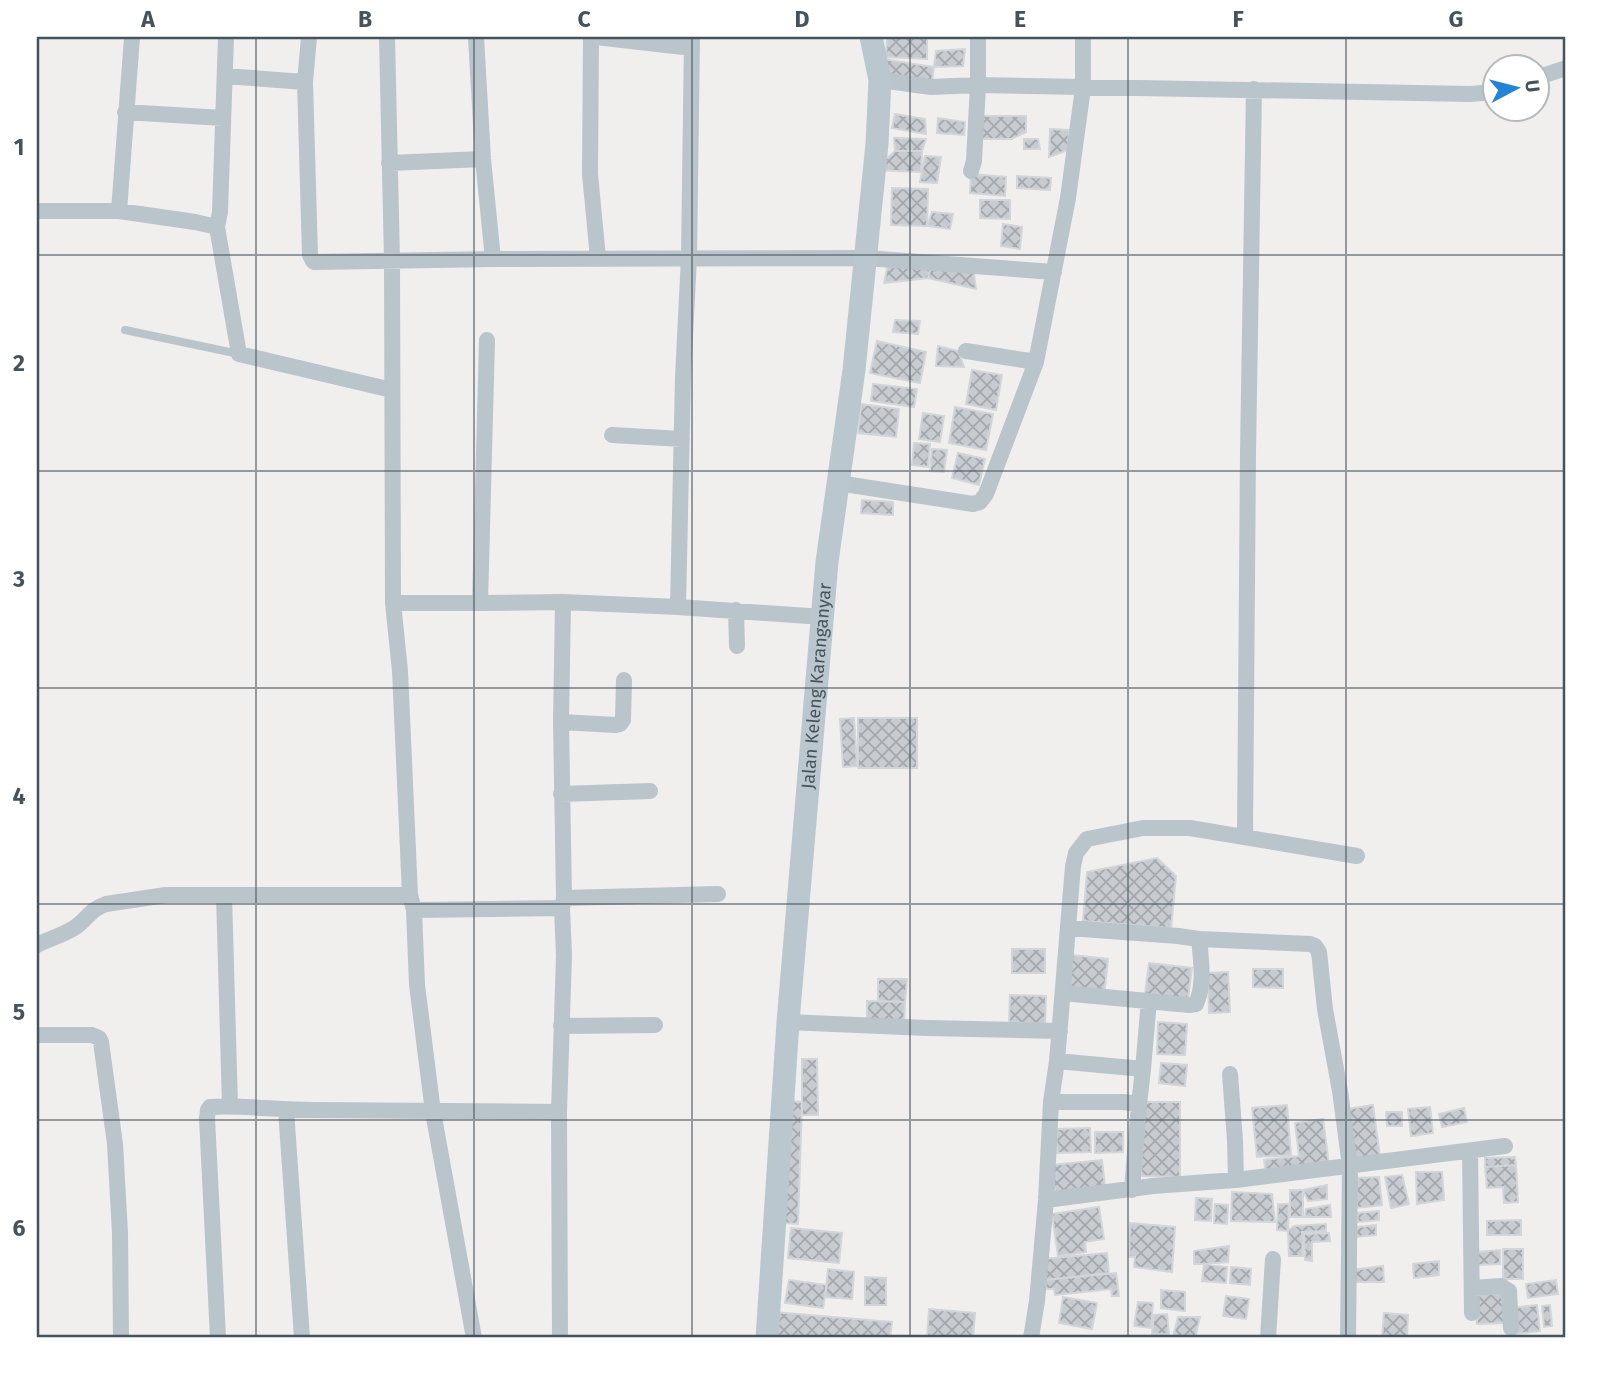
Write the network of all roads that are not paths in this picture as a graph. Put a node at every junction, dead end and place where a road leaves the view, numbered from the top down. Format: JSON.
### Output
{"nodes":[{"id":1,"x":132,"y":37,"type":"edge"},
{"id":2,"x":226,"y":37,"type":"edge"},
{"id":3,"x":309,"y":37,"type":"edge"},
{"id":4,"x":387,"y":37,"type":"edge"},
{"id":5,"x":476,"y":37,"type":"edge"},
{"id":6,"x":593,"y":37,"type":"edge"},
{"id":7,"x":871,"y":37,"type":"edge"},
{"id":8,"x":978,"y":37,"type":"edge"},
{"id":9,"x":1083,"y":37,"type":"edge"},
{"id":10,"x":692,"y":42,"type":"edge"},
{"id":11,"x":225,"y":76,"type":"junction"},
{"id":12,"x":880,"y":80,"type":"junction"},
{"id":13,"x":305,"y":82,"type":"junction"},
{"id":14,"x":978,"y":85,"type":"junction"},
{"id":15,"x":1083,"y":88,"type":"junction"},
{"id":16,"x":1254,"y":89,"type":"junction"},
{"id":17,"x":1480,"y":93,"type":"edge"},
{"id":18,"x":125,"y":112,"type":"junction"},
{"id":19,"x":223,"y":118,"type":"junction"},
{"id":20,"x":483,"y":159,"type":"junction"},
{"id":21,"x":389,"y":163,"type":"junction"},
{"id":22,"x":971,"y":171,"type":"dead end"},
{"id":23,"x":37,"y":211,"type":"edge"},
{"id":24,"x":119,"y":211,"type":"junction"},
{"id":25,"x":217,"y":227,"type":"junction"},
{"id":26,"x":689,"y":257,"type":"junction"},
{"id":27,"x":493,"y":258,"type":"junction"},
{"id":28,"x":598,"y":258,"type":"junction"},
{"id":29,"x":866,"y":258,"type":"junction"},
{"id":30,"x":392,"y":260,"type":"junction"},
{"id":31,"x":1054,"y":272,"type":"junction"},
{"id":32,"x":125,"y":330,"type":"dead end"},
{"id":33,"x":486,"y":340,"type":"dead end"},
{"id":34,"x":966,"y":351,"type":"dead end"},
{"id":35,"x":239,"y":355,"type":"junction"},
{"id":36,"x":1036,"y":362,"type":"junction"},
{"id":37,"x":392,"y":390,"type":"junction"},
{"id":38,"x":612,"y":435,"type":"dead end"},
{"id":39,"x":682,"y":439,"type":"junction"},
{"id":40,"x":838,"y":483,"type":"junction"},
{"id":41,"x":563,"y":601,"type":"junction"},
{"id":42,"x":393,"y":603,"type":"junction"},
{"id":43,"x":480,"y":603,"type":"junction"},
{"id":44,"x":678,"y":607,"type":"junction"},
{"id":45,"x":736,"y":610,"type":"junction"},
{"id":46,"x":823,"y":617,"type":"junction"},
{"id":47,"x":737,"y":646,"type":"dead end"},
{"id":48,"x":624,"y":680,"type":"dead end"},
{"id":49,"x":561,"y":722,"type":"junction"},
{"id":50,"x":650,"y":791,"type":"dead end"},
{"id":51,"x":561,"y":794,"type":"junction"},
{"id":52,"x":1245,"y":837,"type":"junction"},
{"id":53,"x":1357,"y":856,"type":"dead end"},
{"id":54,"x":718,"y":894,"type":"dead end"},
{"id":55,"x":224,"y":896,"type":"junction"},
{"id":56,"x":412,"y":902,"type":"junction"},
{"id":57,"x":563,"y":903,"type":"junction"},
{"id":58,"x":1069,"y":928,"type":"junction"},
{"id":59,"x":1199,"y":939,"type":"junction"},
{"id":60,"x":37,"y":945,"type":"edge"},
{"id":61,"x":1063,"y":993,"type":"junction"},
{"id":62,"x":1149,"y":1001,"type":"junction"},
{"id":63,"x":788,"y":1022,"type":"junction"},
{"id":64,"x":655,"y":1025,"type":"dead end"},
{"id":65,"x":561,"y":1026,"type":"junction"},
{"id":66,"x":1060,"y":1031,"type":"junction"},
{"id":67,"x":37,"y":1035,"type":"edge"},
{"id":68,"x":1057,"y":1062,"type":"junction"},
{"id":69,"x":1143,"y":1069,"type":"junction"},
{"id":70,"x":1230,"y":1074,"type":"dead end"},
{"id":71,"x":1051,"y":1102,"type":"junction"},
{"id":72,"x":1139,"y":1104,"type":"junction"},
{"id":73,"x":230,"y":1106,"type":"junction"},
{"id":74,"x":286,"y":1110,"type":"junction"},
{"id":75,"x":433,"y":1112,"type":"junction"},
{"id":76,"x":559,"y":1112,"type":"junction"},
{"id":77,"x":1506,"y":1146,"type":"dead end"},
{"id":78,"x":1470,"y":1152,"type":"junction"},
{"id":79,"x":1350,"y":1166,"type":"junction"},
{"id":80,"x":1236,"y":1180,"type":"junction"},
{"id":81,"x":1132,"y":1190,"type":"junction"},
{"id":82,"x":1046,"y":1200,"type":"junction"},
{"id":83,"x":1273,"y":1259,"type":"dead end"},
{"id":84,"x":1472,"y":1288,"type":"junction"},
{"id":85,"x":1472,"y":1313,"type":"dead end"},
{"id":86,"x":1511,"y":1328,"type":"dead end"},
{"id":87,"x":121,"y":1338,"type":"edge"},
{"id":88,"x":218,"y":1338,"type":"edge"},
{"id":89,"x":302,"y":1338,"type":"edge"},
{"id":90,"x":474,"y":1338,"type":"edge"},
{"id":91,"x":560,"y":1338,"type":"edge"},
{"id":92,"x":767,"y":1338,"type":"edge"},
{"id":93,"x":1031,"y":1338,"type":"edge"},
{"id":94,"x":1268,"y":1338,"type":"edge"},
{"id":95,"x":1348,"y":1338,"type":"edge"}],
"edges":[{"from":1,"to":18,"type":"street"},
{"from":2,"to":11,"type":"street"},
{"from":3,"to":13,"type":"street"},
{"from":4,"to":21,"type":"street"},
{"from":5,"to":20,"type":"street"},
{"from":6,"to":10,"type":"street"},
{"from":6,"to":28,"type":"street"},
{"from":7,"to":12,"type":"main road","name":"Jalan Keleng Karanganyar"},
{"from":8,"to":14,"type":"street"},
{"from":9,"to":15,"type":"street"},
{"from":10,"to":26,"type":"street"},
{"from":11,"to":13,"type":"street"},
{"from":11,"to":19,"type":"street"},
{"from":12,"to":14,"type":"street"},
{"from":12,"to":29,"type":"main road","name":"Jalan Keleng Karanganyar"},
{"from":13,"to":30,"type":"street"},
{"from":14,"to":15,"type":"street"},
{"from":14,"to":22,"type":"street"},
{"from":15,"to":16,"type":"street"},
{"from":15,"to":31,"type":"street"},
{"from":16,"to":17,"type":"street"},
{"from":16,"to":52,"type":"street"},
{"from":18,"to":19,"type":"street"},
{"from":18,"to":24,"type":"street"},
{"from":19,"to":25,"type":"street"},
{"from":20,"to":21,"type":"street"},
{"from":20,"to":27,"type":"street"},
{"from":21,"to":30,"type":"street"},
{"from":23,"to":24,"type":"street"},
{"from":24,"to":25,"type":"street"},
{"from":25,"to":35,"type":"street"},
{"from":26,"to":28,"type":"street"},
{"from":26,"to":29,"type":"street"},
{"from":26,"to":39,"type":"street"},
{"from":27,"to":28,"type":"street"},
{"from":27,"to":30,"type":"street"},
{"from":29,"to":31,"type":"street"},
{"from":29,"to":40,"type":"main road","name":"Jalan Keleng Karanganyar"},
{"from":30,"to":37,"type":"street"},
{"from":31,"to":36,"type":"street"},
{"from":32,"to":35,"type":"lane"},
{"from":33,"to":43,"type":"street"},
{"from":34,"to":36,"type":"street"},
{"from":35,"to":37,"type":"street"},
{"from":36,"to":40,"type":"street"},
{"from":37,"to":42,"type":"street"},
{"from":38,"to":39,"type":"street"},
{"from":39,"to":44,"type":"street"},
{"from":40,"to":46,"type":"main road","name":"Jalan Keleng Karanganyar"},
{"from":41,"to":43,"type":"street"},
{"from":41,"to":44,"type":"street"},
{"from":41,"to":49,"type":"street"},
{"from":42,"to":43,"type":"street"},
{"from":42,"to":56,"type":"street"},
{"from":44,"to":45,"type":"street"},
{"from":45,"to":46,"type":"street"},
{"from":45,"to":47,"type":"street"},
{"from":46,"to":63,"type":"main road","name":"Jalan Keleng Karanganyar"},
{"from":48,"to":49,"type":"street"},
{"from":49,"to":51,"type":"street"},
{"from":50,"to":51,"type":"street"},
{"from":51,"to":57,"type":"street"},
{"from":52,"to":53,"type":"street"},
{"from":52,"to":58,"type":"street"},
{"from":54,"to":57,"type":"street"},
{"from":55,"to":56,"type":"street"},
{"from":55,"to":60,"type":"street"},
{"from":55,"to":73,"type":"street"},
{"from":56,"to":57,"type":"street"},
{"from":56,"to":75,"type":"street"},
{"from":57,"to":65,"type":"street"},
{"from":58,"to":59,"type":"street"},
{"from":58,"to":61,"type":"street"},
{"from":59,"to":62,"type":"street"},
{"from":59,"to":79,"type":"street"},
{"from":61,"to":62,"type":"street"},
{"from":61,"to":66,"type":"street"},
{"from":62,"to":69,"type":"street"},
{"from":63,"to":66,"type":"street"},
{"from":63,"to":92,"type":"main road","name":"Jalan Keleng Karanganyar"},
{"from":64,"to":65,"type":"street"},
{"from":65,"to":76,"type":"street"},
{"from":66,"to":68,"type":"street"},
{"from":67,"to":87,"type":"street"},
{"from":68,"to":69,"type":"street"},
{"from":68,"to":71,"type":"street"},
{"from":69,"to":72,"type":"street"},
{"from":70,"to":80,"type":"street"},
{"from":71,"to":72,"type":"street"},
{"from":71,"to":82,"type":"street"},
{"from":72,"to":81,"type":"street"},
{"from":73,"to":74,"type":"street"},
{"from":73,"to":88,"type":"street"},
{"from":74,"to":75,"type":"street"},
{"from":74,"to":89,"type":"street"},
{"from":75,"to":76,"type":"street"},
{"from":75,"to":90,"type":"street"},
{"from":76,"to":91,"type":"street"},
{"from":77,"to":78,"type":"street"},
{"from":78,"to":79,"type":"street"},
{"from":78,"to":84,"type":"street"},
{"from":79,"to":80,"type":"street"},
{"from":79,"to":95,"type":"street"},
{"from":80,"to":81,"type":"street"},
{"from":81,"to":82,"type":"street"},
{"from":82,"to":93,"type":"street"},
{"from":83,"to":94,"type":"street"},
{"from":84,"to":85,"type":"street"},
{"from":84,"to":86,"type":"street"}]}
